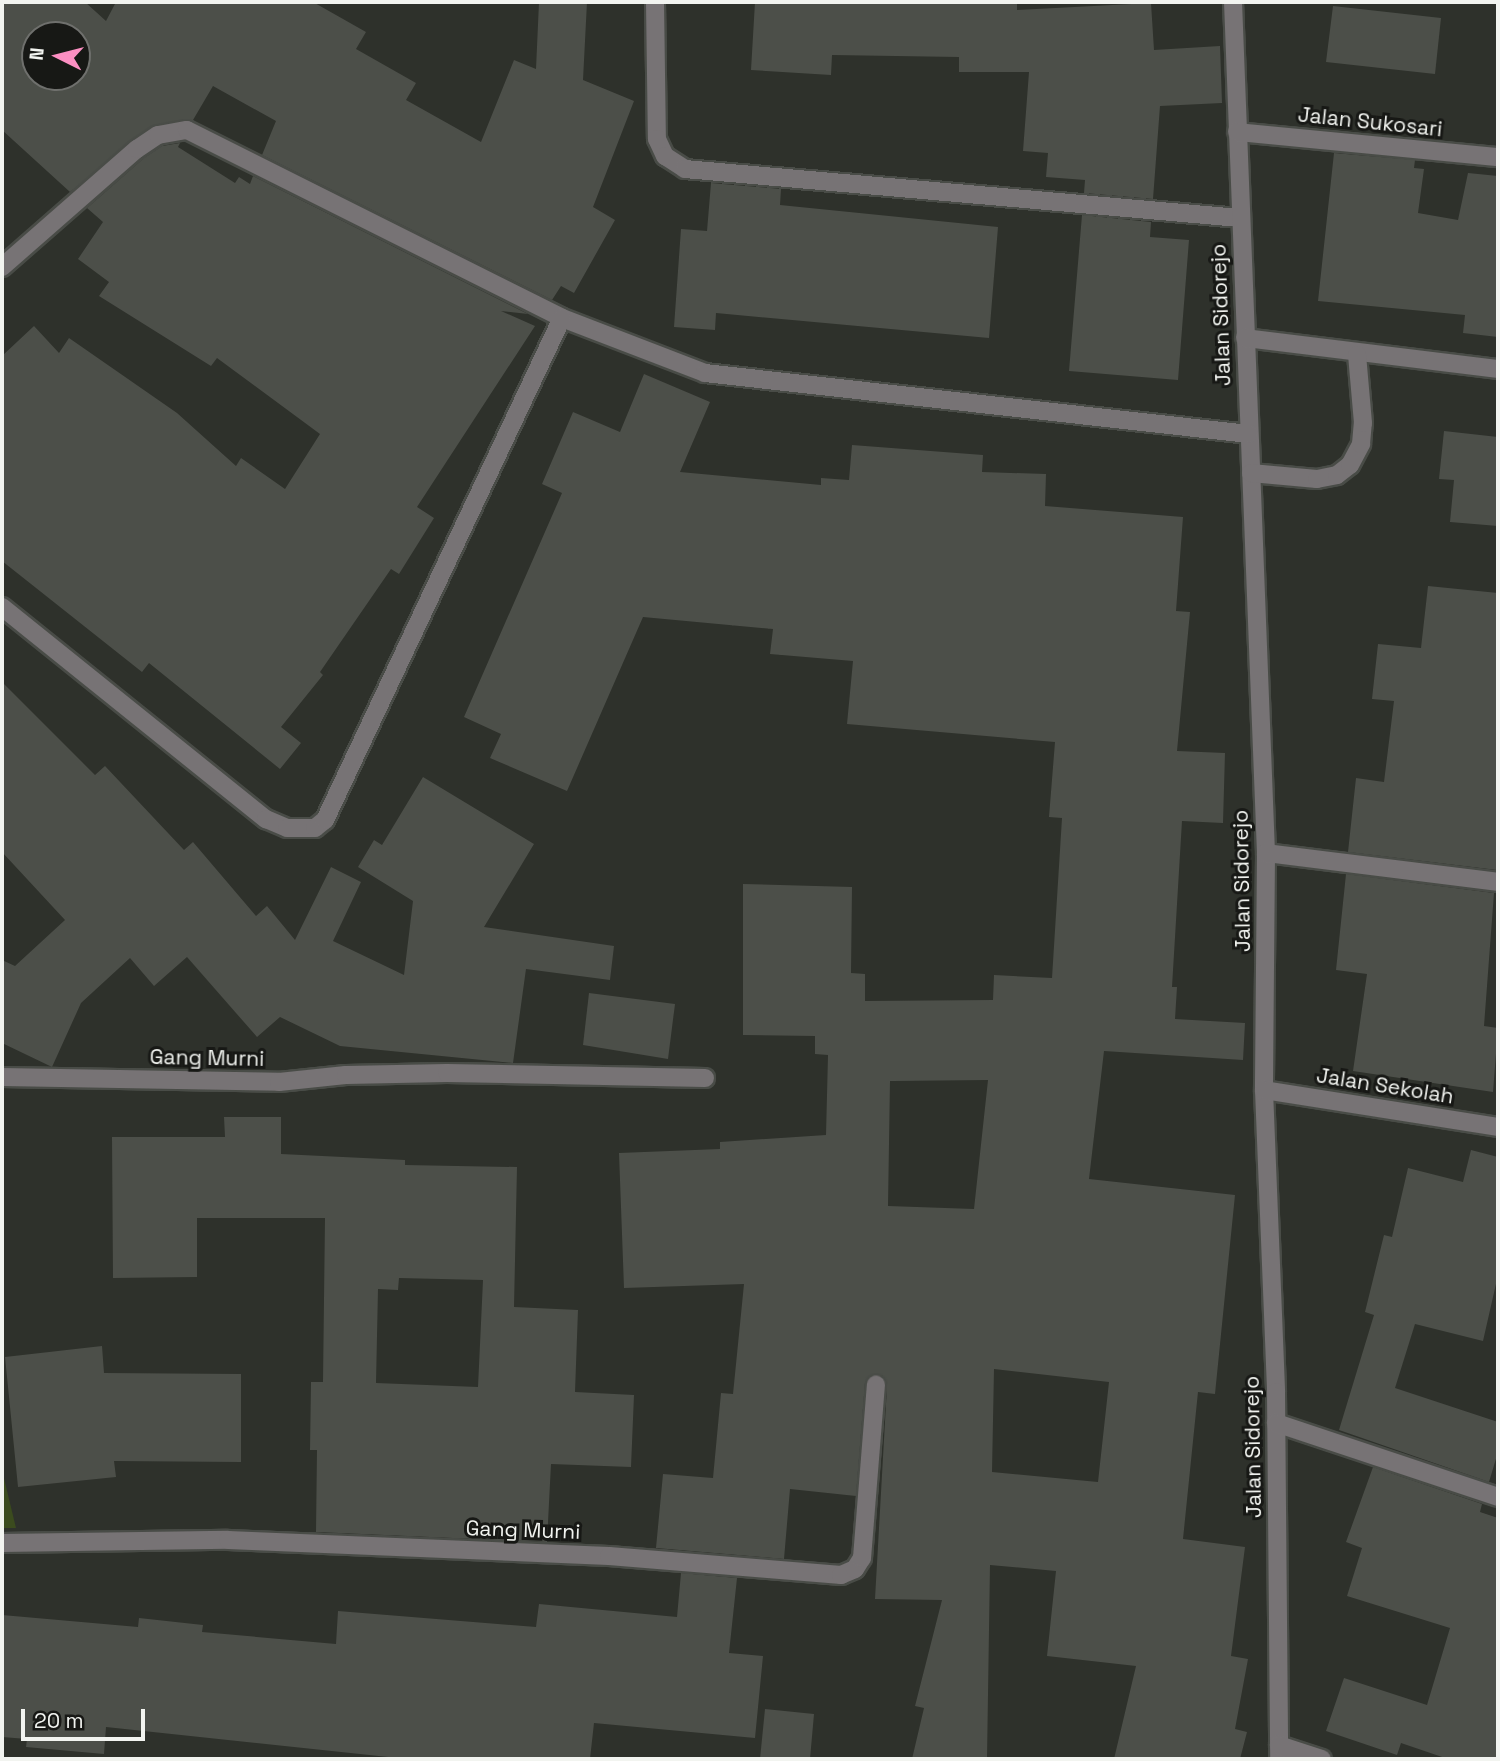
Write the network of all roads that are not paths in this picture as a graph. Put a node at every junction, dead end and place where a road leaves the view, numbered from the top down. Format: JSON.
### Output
{"nodes":[{"id":1,"x":655,"y":2,"type":"edge"},
{"id":2,"x":1233,"y":2,"type":"edge"},
{"id":3,"x":1237,"y":131,"type":"junction"},
{"id":4,"x":1498,"y":157,"type":"edge"},
{"id":5,"x":1240,"y":218,"type":"junction"},
{"id":6,"x":2,"y":267,"type":"edge"},
{"id":7,"x":562,"y":318,"type":"junction"},
{"id":8,"x":1245,"y":338,"type":"junction"},
{"id":9,"x":1357,"y":355,"type":"junction"},
{"id":10,"x":1498,"y":369,"type":"edge"},
{"id":11,"x":1249,"y":434,"type":"junction"},
{"id":12,"x":1251,"y":473,"type":"junction"},
{"id":13,"x":2,"y":607,"type":"edge"},
{"id":14,"x":1266,"y":853,"type":"junction"},
{"id":15,"x":1498,"y":882,"type":"edge"},
{"id":16,"x":2,"y":1077,"type":"edge"},
{"id":17,"x":705,"y":1078,"type":"dead end"},
{"id":18,"x":1265,"y":1090,"type":"junction"},
{"id":19,"x":1498,"y":1127,"type":"edge"},
{"id":20,"x":876,"y":1385,"type":"dead end"},
{"id":21,"x":1276,"y":1423,"type":"junction"},
{"id":22,"x":1498,"y":1497,"type":"edge"},
{"id":23,"x":2,"y":1543,"type":"edge"},
{"id":24,"x":1279,"y":1752,"type":"edge"},
{"id":25,"x":1322,"y":1759,"type":"edge"}],
"edges":[{"from":1,"to":5,"type":"street"},
{"from":2,"to":3,"type":"street","name":"Jalan Sidorejo"},
{"from":3,"to":4,"type":"street","name":"Jalan Sukosari"},
{"from":3,"to":5,"type":"street","name":"Jalan Sidorejo"},
{"from":5,"to":8,"type":"street","name":"Jalan Sidorejo"},
{"from":6,"to":7,"type":"street"},
{"from":7,"to":11,"type":"street"},
{"from":7,"to":13,"type":"street"},
{"from":8,"to":9,"type":"street"},
{"from":8,"to":11,"type":"street","name":"Jalan Sidorejo"},
{"from":9,"to":10,"type":"street"},
{"from":9,"to":12,"type":"street"},
{"from":11,"to":12,"type":"street","name":"Jalan Sidorejo"},
{"from":12,"to":14,"type":"street","name":"Jalan Sidorejo"},
{"from":14,"to":15,"type":"street"},
{"from":14,"to":18,"type":"street","name":"Jalan Sidorejo"},
{"from":16,"to":17,"type":"street","name":"Gang Murni"},
{"from":18,"to":19,"type":"street","name":"Jalan Sekolah"},
{"from":18,"to":21,"type":"street","name":"Jalan Sidorejo"},
{"from":20,"to":23,"type":"street","name":"Gang Murni"},
{"from":21,"to":22,"type":"street"},
{"from":21,"to":24,"type":"street","name":"Jalan Sidorejo"},
{"from":24,"to":25,"type":"street"}]}
